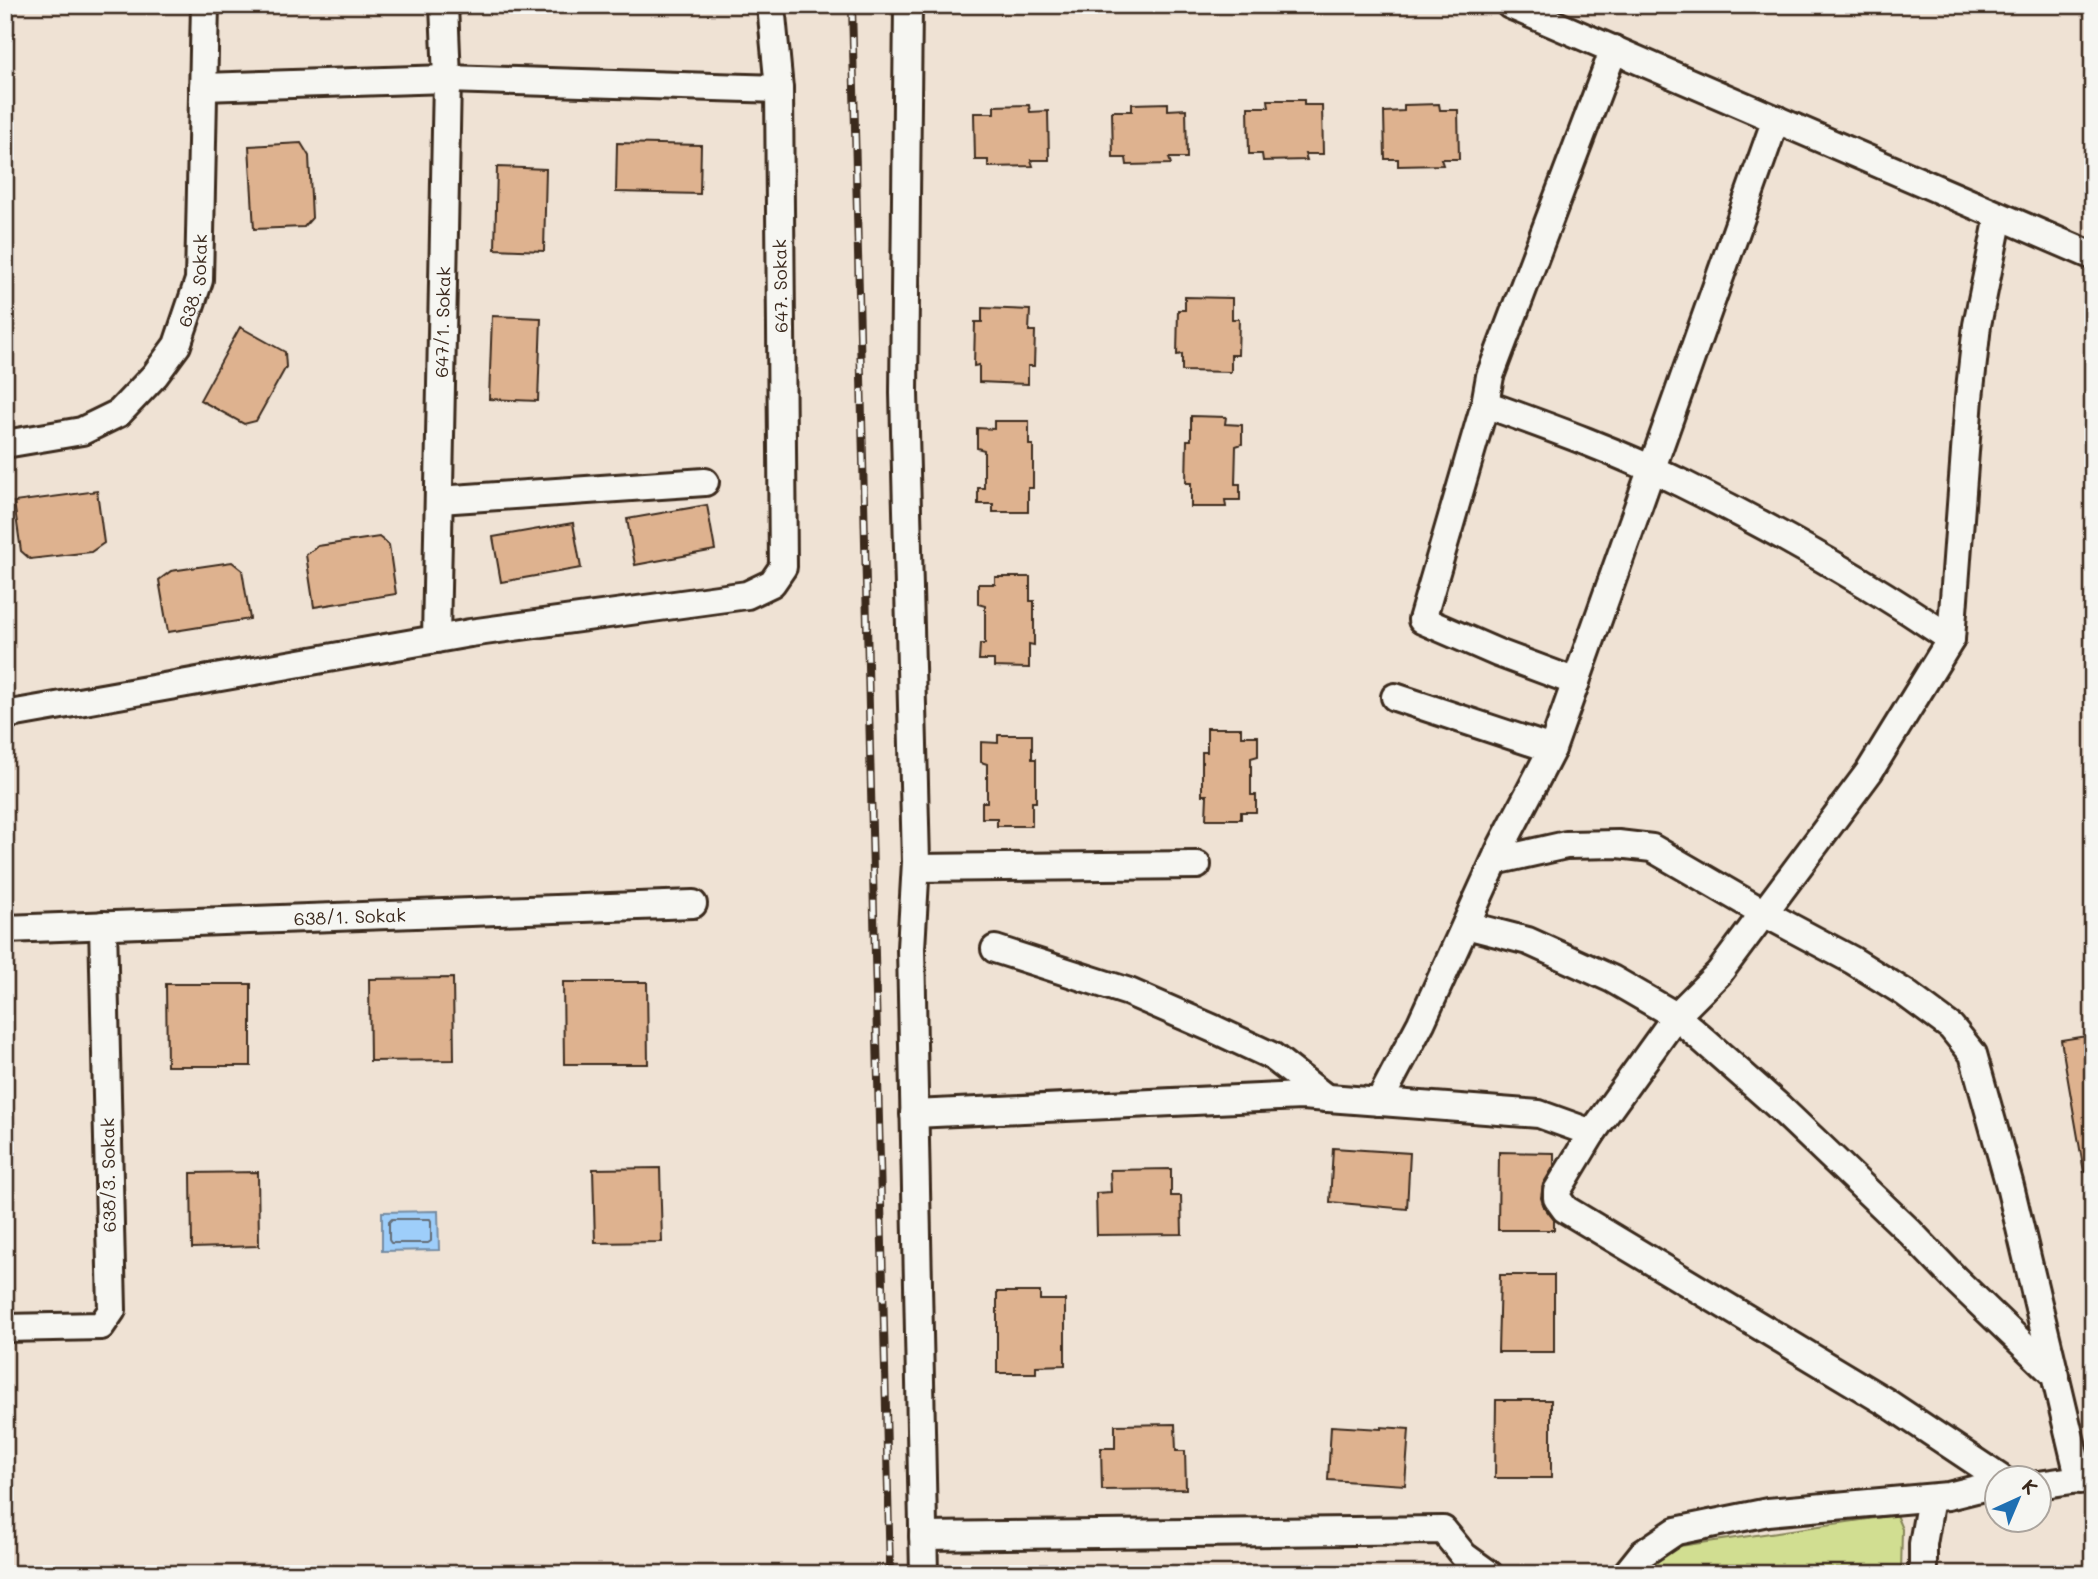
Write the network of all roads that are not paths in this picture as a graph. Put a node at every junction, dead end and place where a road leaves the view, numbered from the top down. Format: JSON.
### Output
{"nodes":[{"id":1,"x":205,"y":5,"type":"edge"},
{"id":2,"x":444,"y":5,"type":"edge"},
{"id":3,"x":772,"y":5,"type":"edge"},
{"id":4,"x":908,"y":5,"type":"edge"},
{"id":5,"x":1510,"y":5,"type":"edge"},
{"id":6,"x":1614,"y":49,"type":"junction"},
{"id":7,"x":447,"y":79,"type":"junction"},
{"id":8,"x":203,"y":87,"type":"junction"},
{"id":9,"x":779,"y":89,"type":"junction"},
{"id":10,"x":1776,"y":119,"type":"junction"},
{"id":11,"x":1999,"y":216,"type":"junction"},
{"id":12,"x":2093,"y":256,"type":"edge"},
{"id":13,"x":1485,"y":404,"type":"junction"},
{"id":14,"x":5,"y":444,"type":"edge"},
{"id":15,"x":1651,"y":470,"type":"junction"},
{"id":16,"x":705,"y":482,"type":"dead end"},
{"id":17,"x":439,"y":500,"type":"junction"},
{"id":18,"x":436,"y":639,"type":"junction"},
{"id":19,"x":1951,"y":639,"type":"junction"},
{"id":20,"x":1576,"y":682,"type":"junction"},
{"id":21,"x":1395,"y":697,"type":"dead end"},
{"id":22,"x":5,"y":715,"type":"edge"},
{"id":23,"x":1552,"y":749,"type":"junction"},
{"id":24,"x":1495,"y":861,"type":"junction"},
{"id":25,"x":1198,"y":865,"type":"dead end"},
{"id":26,"x":916,"y":868,"type":"junction"},
{"id":27,"x":693,"y":904,"type":"dead end"},
{"id":28,"x":1764,"y":913,"type":"junction"},
{"id":29,"x":103,"y":925,"type":"junction"},
{"id":30,"x":1466,"y":925,"type":"junction"},
{"id":31,"x":5,"y":929,"type":"edge"},
{"id":32,"x":995,"y":949,"type":"dead end"},
{"id":33,"x":1676,"y":1016,"type":"junction"},
{"id":34,"x":1327,"y":1098,"type":"junction"},
{"id":35,"x":1379,"y":1102,"type":"junction"},
{"id":36,"x":914,"y":1114,"type":"junction"},
{"id":37,"x":1592,"y":1133,"type":"junction"},
{"id":38,"x":5,"y":1328,"type":"edge"},
{"id":39,"x":2056,"y":1377,"type":"junction"},
{"id":40,"x":1982,"y":1466,"type":"edge"},
{"id":41,"x":2087,"y":1478,"type":"edge"},
{"id":42,"x":2052,"y":1483,"type":"edge"},
{"id":43,"x":1982,"y":1488,"type":"edge"},
{"id":44,"x":1931,"y":1498,"type":"junction"},
{"id":45,"x":923,"y":1536,"type":"junction"},
{"id":46,"x":924,"y":1574,"type":"edge"},
{"id":47,"x":1489,"y":1574,"type":"edge"},
{"id":48,"x":1626,"y":1574,"type":"edge"},
{"id":49,"x":1923,"y":1574,"type":"edge"}],
"edges":[{"from":1,"to":8,"type":"street","name":"638. Sokak"},
{"from":2,"to":7,"type":"street","name":"647/1. Sokak"},
{"from":3,"to":9,"type":"street","name":"647. Sokak"},
{"from":4,"to":26,"type":"street"},
{"from":5,"to":6,"type":"street"},
{"from":6,"to":10,"type":"street"},
{"from":6,"to":13,"type":"street"},
{"from":7,"to":8,"type":"street"},
{"from":7,"to":9,"type":"street"},
{"from":7,"to":17,"type":"street","name":"647/1. Sokak"},
{"from":8,"to":14,"type":"street","name":"638. Sokak"},
{"from":9,"to":18,"type":"street","name":"647. Sokak"},
{"from":10,"to":11,"type":"street"},
{"from":10,"to":15,"type":"street"},
{"from":11,"to":12,"type":"street"},
{"from":11,"to":19,"type":"street"},
{"from":13,"to":15,"type":"street"},
{"from":13,"to":20,"type":"street"},
{"from":15,"to":19,"type":"street"},
{"from":15,"to":20,"type":"street"},
{"from":16,"to":17,"type":"street"},
{"from":17,"to":18,"type":"street","name":"647/1. Sokak"},
{"from":18,"to":22,"type":"street"},
{"from":19,"to":28,"type":"street"},
{"from":20,"to":23,"type":"street"},
{"from":21,"to":23,"type":"street"},
{"from":23,"to":24,"type":"street"},
{"from":24,"to":28,"type":"street"},
{"from":24,"to":30,"type":"street"},
{"from":25,"to":26,"type":"street"},
{"from":26,"to":36,"type":"street"},
{"from":27,"to":29,"type":"street","name":"638/1. Sokak"},
{"from":28,"to":33,"type":"street"},
{"from":28,"to":39,"type":"street"},
{"from":29,"to":31,"type":"street","name":"638/1. Sokak"},
{"from":29,"to":38,"type":"street","name":"638/3. Sokak"},
{"from":30,"to":33,"type":"street"},
{"from":30,"to":35,"type":"street"},
{"from":32,"to":34,"type":"street"},
{"from":33,"to":37,"type":"street"},
{"from":33,"to":39,"type":"street"},
{"from":34,"to":35,"type":"street"},
{"from":34,"to":36,"type":"street"},
{"from":35,"to":37,"type":"street"},
{"from":36,"to":45,"type":"street"},
{"from":37,"to":40,"type":"street"},
{"from":39,"to":41,"type":"street"},
{"from":41,"to":42,"type":"street"},
{"from":43,"to":44,"type":"street"},
{"from":44,"to":48,"type":"street"},
{"from":44,"to":49,"type":"street"},
{"from":45,"to":46,"type":"street"},
{"from":45,"to":47,"type":"street"}]}
